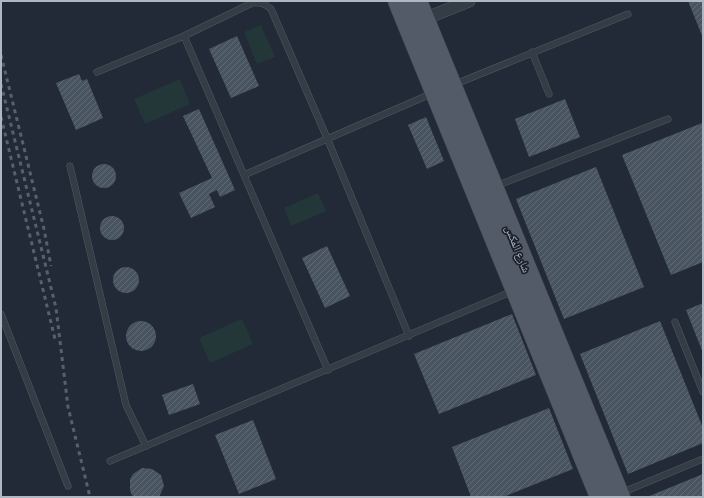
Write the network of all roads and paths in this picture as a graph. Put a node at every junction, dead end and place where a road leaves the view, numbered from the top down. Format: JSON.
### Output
{"nodes":[{"id":1,"x":398,"y":1,"type":"edge"},
{"id":2,"x":469,"y":1,"type":"edge"},
{"id":3,"x":420,"y":10,"type":"edge"},
{"id":4,"x":628,"y":14,"type":"dead end"},
{"id":5,"x":184,"y":36,"type":"junction"},
{"id":6,"x":532,"y":52,"type":"junction"},
{"id":7,"x":97,"y":72,"type":"dead end"},
{"id":8,"x":443,"y":88,"type":"junction"},
{"id":9,"x":549,"y":94,"type":"dead end"},
{"id":10,"x":668,"y":119,"type":"dead end"},
{"id":11,"x":327,"y":138,"type":"junction"},
{"id":12,"x":70,"y":166,"type":"dead end"},
{"id":13,"x":244,"y":175,"type":"junction"},
{"id":14,"x":493,"y":187,"type":"junction"},
{"id":15,"x":517,"y":289,"type":"junction"},
{"id":16,"x":1,"y":314,"type":"edge"},
{"id":17,"x":675,"y":322,"type":"dead end"},
{"id":18,"x":409,"y":336,"type":"junction"},
{"id":19,"x":328,"y":370,"type":"junction"},
{"id":20,"x":703,"y":392,"type":"edge"},
{"id":21,"x":146,"y":446,"type":"junction"},
{"id":22,"x":703,"y":459,"type":"edge"},
{"id":23,"x":110,"y":461,"type":"dead end"},
{"id":24,"x":68,"y":486,"type":"dead end"},
{"id":25,"x":613,"y":496,"type":"edge"}],
"edges":[{"from":1,"to":8,"type":"main road","name":"شارع المكس"},
{"from":2,"to":3,"type":"street"},
{"from":3,"to":8,"type":"main road","name":"شارع المكس"},
{"from":4,"to":6,"type":"lane"},
{"from":5,"to":7,"type":"lane"},
{"from":5,"to":11,"type":"lane"},
{"from":5,"to":13,"type":"lane"},
{"from":6,"to":8,"type":"lane"},
{"from":6,"to":9,"type":"lane"},
{"from":8,"to":11,"type":"lane"},
{"from":8,"to":14,"type":"main road","name":"شارع المكس"},
{"from":8,"to":15,"type":"main road","name":"شارع المكس"},
{"from":10,"to":14,"type":"lane"},
{"from":11,"to":13,"type":"lane"},
{"from":11,"to":18,"type":"lane"},
{"from":12,"to":21,"type":"lane"},
{"from":13,"to":19,"type":"lane"},
{"from":14,"to":25,"type":"main road","name":"شارع المكس"},
{"from":15,"to":18,"type":"lane"},
{"from":15,"to":25,"type":"main road","name":"شارع المكس"},
{"from":16,"to":24,"type":"lane"},
{"from":17,"to":20,"type":"lane"},
{"from":18,"to":19,"type":"lane"},
{"from":19,"to":21,"type":"lane"},
{"from":21,"to":23,"type":"lane"},
{"from":22,"to":25,"type":"lane"}]}
